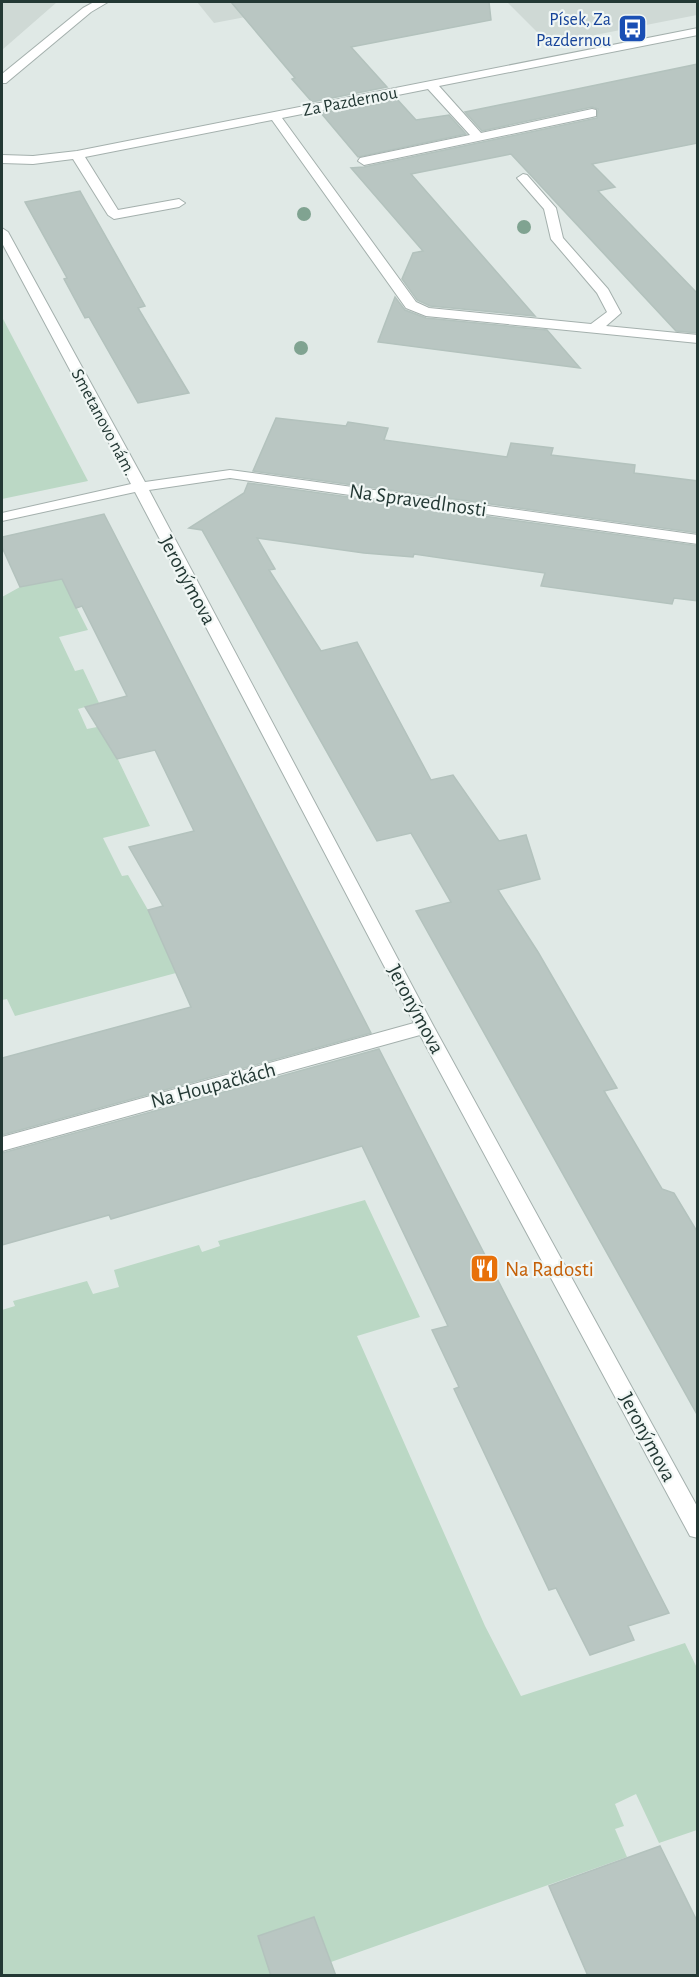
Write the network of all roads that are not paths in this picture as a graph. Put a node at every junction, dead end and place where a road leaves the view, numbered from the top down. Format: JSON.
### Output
{"nodes":[{"id":1,"x":102,"y":2,"type":"edge"},
{"id":2,"x":698,"y":31,"type":"edge"},
{"id":3,"x":2,"y":80,"type":"edge"},
{"id":4,"x":430,"y":84,"type":"junction"},
{"id":5,"x":592,"y":113,"type":"dead end"},
{"id":6,"x":275,"y":116,"type":"junction"},
{"id":7,"x":478,"y":137,"type":"junction"},
{"id":8,"x":77,"y":155,"type":"junction"},
{"id":9,"x":2,"y":159,"type":"edge"},
{"id":10,"x":364,"y":161,"type":"dead end"},
{"id":11,"x":523,"y":178,"type":"dead end"},
{"id":12,"x":179,"y":202,"type":"dead end"},
{"id":13,"x":2,"y":232,"type":"edge"},
{"id":14,"x":593,"y":329,"type":"junction"},
{"id":15,"x":698,"y":339,"type":"edge"},
{"id":16,"x":140,"y":487,"type":"junction"},
{"id":17,"x":2,"y":517,"type":"edge"},
{"id":18,"x":698,"y":540,"type":"edge"},
{"id":19,"x":425,"y":1026,"type":"junction"},
{"id":20,"x":2,"y":1144,"type":"edge"},
{"id":21,"x":698,"y":1529,"type":"edge"}],
"edges":[{"from":1,"to":3,"type":"street"},
{"from":2,"to":4,"type":"street","name":"Za Pazdernou"},
{"from":4,"to":6,"type":"street","name":"Za Pazdernou"},
{"from":4,"to":7,"type":"street"},
{"from":5,"to":7,"type":"street"},
{"from":6,"to":8,"type":"street","name":"Za Pazdernou"},
{"from":6,"to":14,"type":"street"},
{"from":7,"to":10,"type":"street"},
{"from":8,"to":9,"type":"street","name":"Za Pazdernou"},
{"from":8,"to":12,"type":"street"},
{"from":11,"to":14,"type":"street"},
{"from":13,"to":16,"type":"street","name":"Smetanovo nám."},
{"from":14,"to":15,"type":"street"},
{"from":16,"to":17,"type":"street","name":"Smetanovo nám."},
{"from":16,"to":18,"type":"street","name":"Na Spravedlnosti"},
{"from":16,"to":19,"type":"street","name":"Jeronýmova"},
{"from":19,"to":20,"type":"street","name":"Na Houpačkách"},
{"from":19,"to":21,"type":"street","name":"Jeronýmova"}]}
